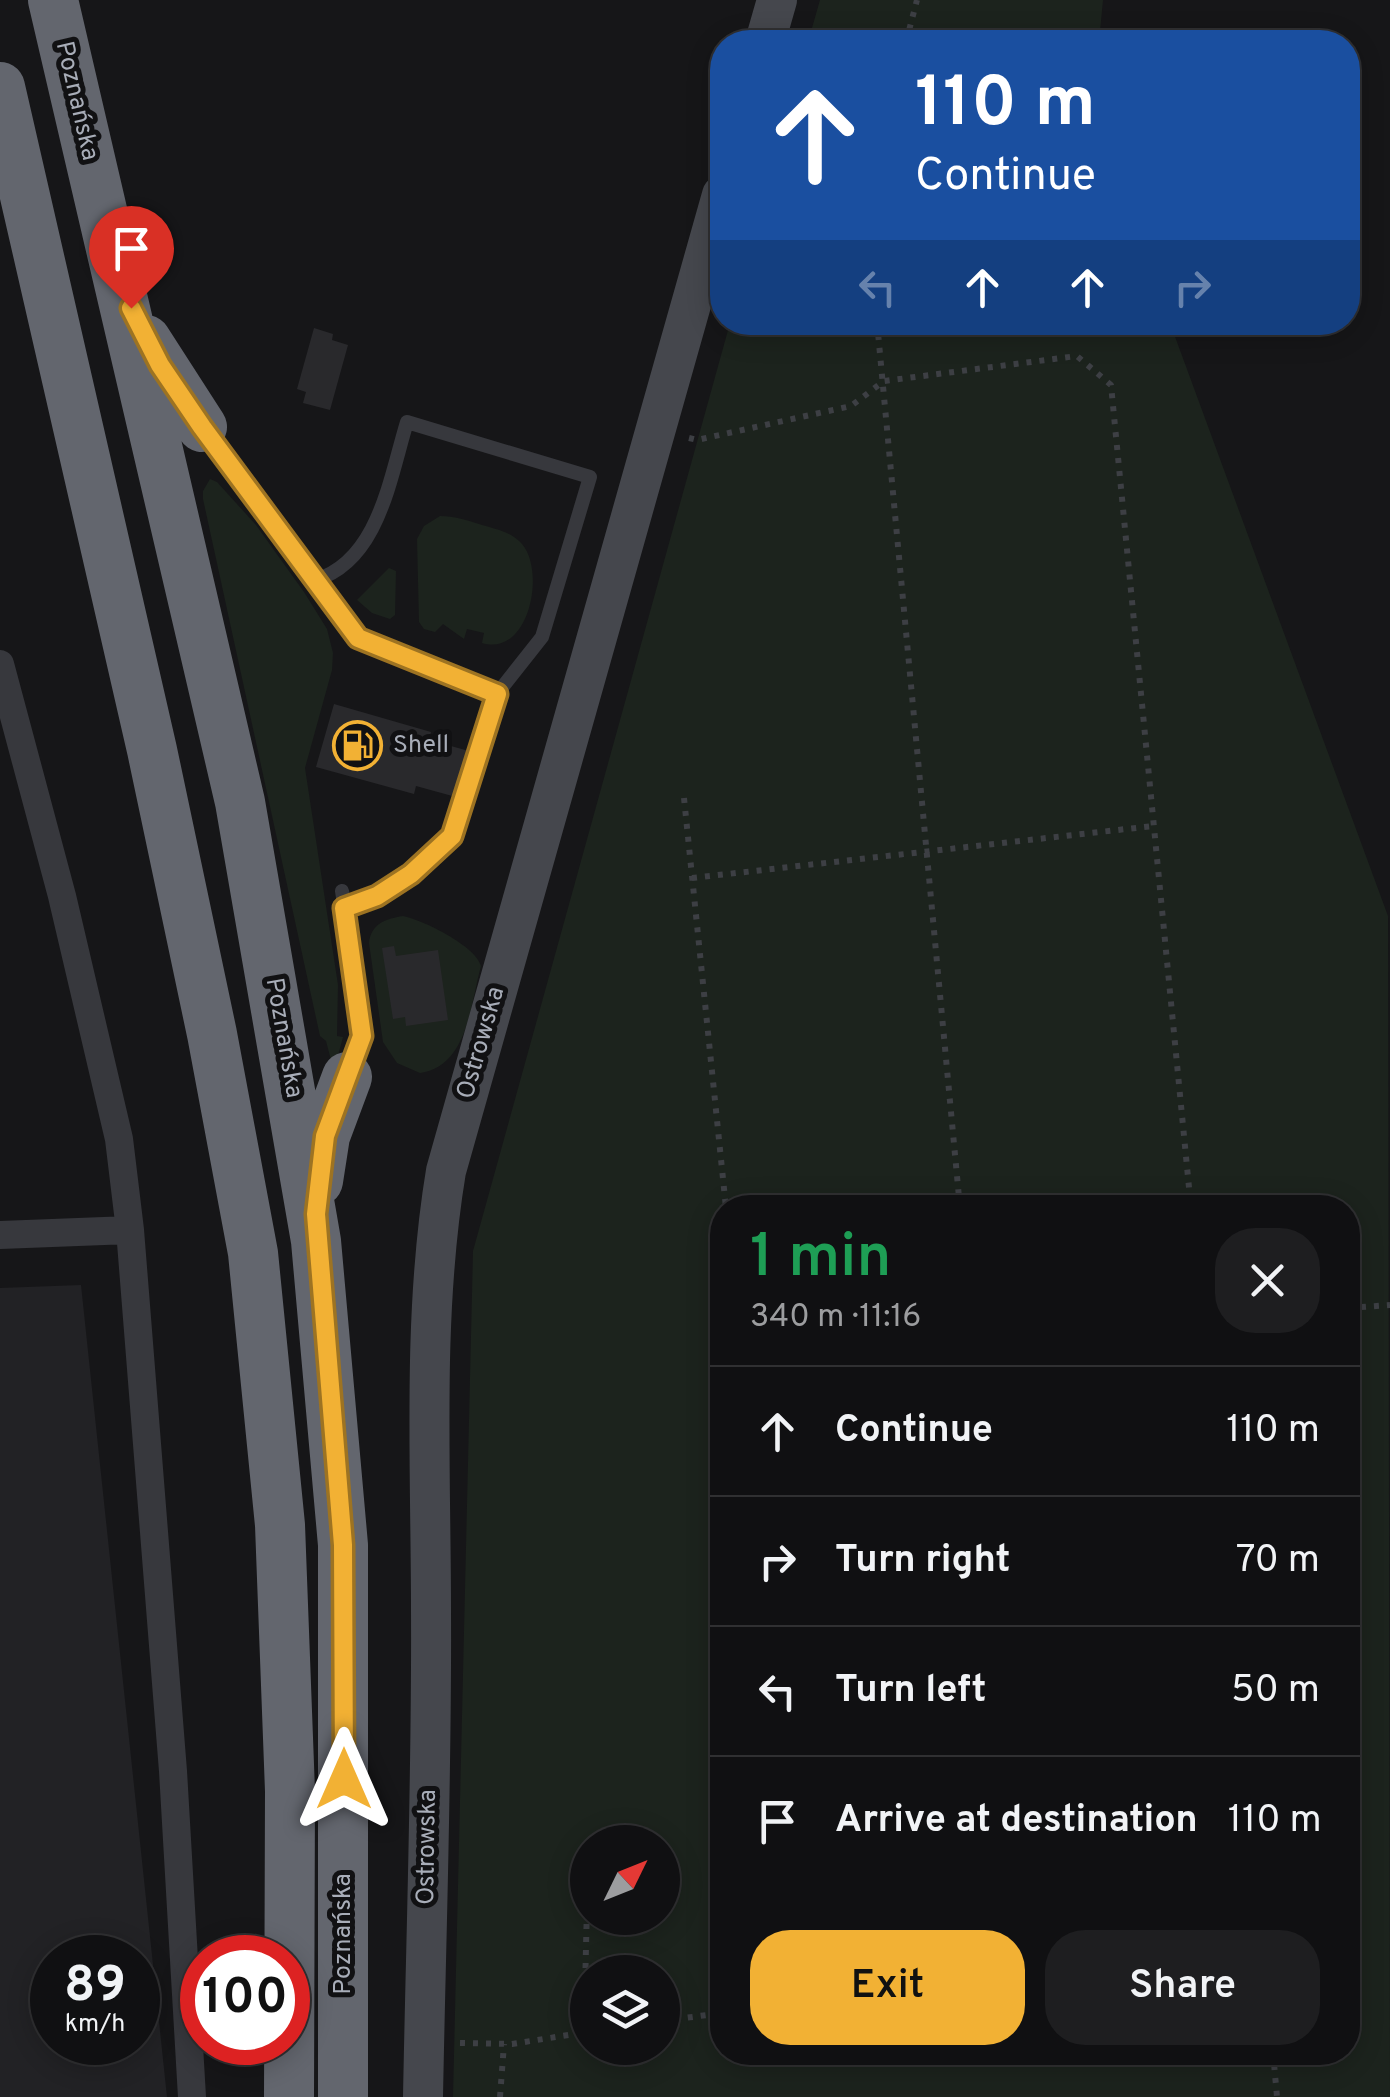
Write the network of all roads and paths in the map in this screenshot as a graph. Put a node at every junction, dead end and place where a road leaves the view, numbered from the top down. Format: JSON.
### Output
{"nodes":[{"id":1,"x":53,"y":0,"type":"edge"},
{"id":2,"x":778,"y":0,"type":"edge"},
{"id":3,"x":917,"y":0,"type":"edge"},
{"id":4,"x":769,"y":30,"type":"edge"},
{"id":5,"x":909,"y":30,"type":"edge"},
{"id":6,"x":0,"y":86,"type":"edge"},
{"id":7,"x":710,"y":238,"type":"edge"},
{"id":8,"x":115,"y":266,"type":"junction"},
{"id":9,"x":879,"y":335,"type":"edge"},
{"id":10,"x":884,"y":381,"type":"junction"},
{"id":11,"x":202,"y":427,"type":"joint"},
{"id":12,"x":657,"y":428,"type":"junction"},
{"id":13,"x":316,"y":580,"type":"junction"},
{"id":14,"x":0,"y":664,"type":"edge"},
{"id":15,"x":497,"y":694,"type":"junction"},
{"id":16,"x":684,"y":798,"type":"dead end"},
{"id":17,"x":1154,"y":826,"type":"junction"},
{"id":18,"x":928,"y":852,"type":"junction"},
{"id":19,"x":692,"y":878,"type":"junction"},
{"id":20,"x":342,"y":891,"type":"dead end"},
{"id":21,"x":344,"y":908,"type":"junction"},
{"id":22,"x":347,"y":1077,"type":"joint"},
{"id":23,"x":725,"y":1195,"type":"edge"},
{"id":24,"x":959,"y":1195,"type":"edge"},
{"id":25,"x":1189,"y":1195,"type":"edge"},
{"id":26,"x":130,"y":1230,"type":"junction"},
{"id":27,"x":0,"y":1235,"type":"edge"},
{"id":28,"x":316,"y":1241,"type":"junction"},
{"id":29,"x":1390,"y":1305,"type":"edge"},
{"id":30,"x":1360,"y":1307,"type":"edge"},
{"id":31,"x":710,"y":2015,"type":"edge"},
{"id":32,"x":680,"y":2019,"type":"edge"},
{"id":33,"x":570,"y":2034,"type":"edge"},
{"id":34,"x":424,"y":2043,"type":"junction"},
{"id":35,"x":504,"y":2044,"type":"junction"},
{"id":36,"x":1274,"y":2065,"type":"edge"},
{"id":37,"x":192,"y":2097,"type":"edge"},
{"id":38,"x":288,"y":2097,"type":"edge"},
{"id":39,"x":343,"y":2097,"type":"edge"},
{"id":40,"x":423,"y":2097,"type":"edge"},
{"id":41,"x":500,"y":2097,"type":"edge"},
{"id":42,"x":1277,"y":2097,"type":"edge"}],
"edges":[{"from":1,"to":8,"type":"highway","name":"Poznańska"},
{"from":2,"to":4,"type":"street"},
{"from":3,"to":5,"type":"path"},
{"from":6,"to":38,"type":"highway"},
{"from":7,"to":12,"type":"street","name":"Ostrowska"},
{"from":8,"to":11,"type":"highway"},
{"from":8,"to":28,"type":"highway","name":"Poznańska"},
{"from":9,"to":10,"type":"path"},
{"from":10,"to":12,"type":"path"},
{"from":10,"to":17,"type":"path"},
{"from":10,"to":18,"type":"path"},
{"from":11,"to":13,"type":"lane"},
{"from":12,"to":34,"type":"street","name":"Ostrowska"},
{"from":13,"to":15,"type":"lane"},
{"from":13,"to":15,"type":"lane"},
{"from":14,"to":26,"type":"street"},
{"from":15,"to":21,"type":"lane"},
{"from":16,"to":19,"type":"path"},
{"from":17,"to":18,"type":"path"},
{"from":17,"to":25,"type":"path"},
{"from":18,"to":19,"type":"path"},
{"from":18,"to":24,"type":"path"},
{"from":19,"to":23,"type":"path"},
{"from":20,"to":21,"type":"lane"},
{"from":21,"to":22,"type":"lane"},
{"from":22,"to":28,"type":"highway"},
{"from":26,"to":27,"type":"street"},
{"from":26,"to":37,"type":"street"},
{"from":28,"to":39,"type":"highway","name":"Poznańska"},
{"from":29,"to":30,"type":"path"},
{"from":31,"to":32,"type":"path"},
{"from":33,"to":35,"type":"path"},
{"from":34,"to":35,"type":"path"},
{"from":34,"to":40,"type":"street","name":"Ostrowska"},
{"from":35,"to":41,"type":"path"},
{"from":36,"to":42,"type":"path"}]}
